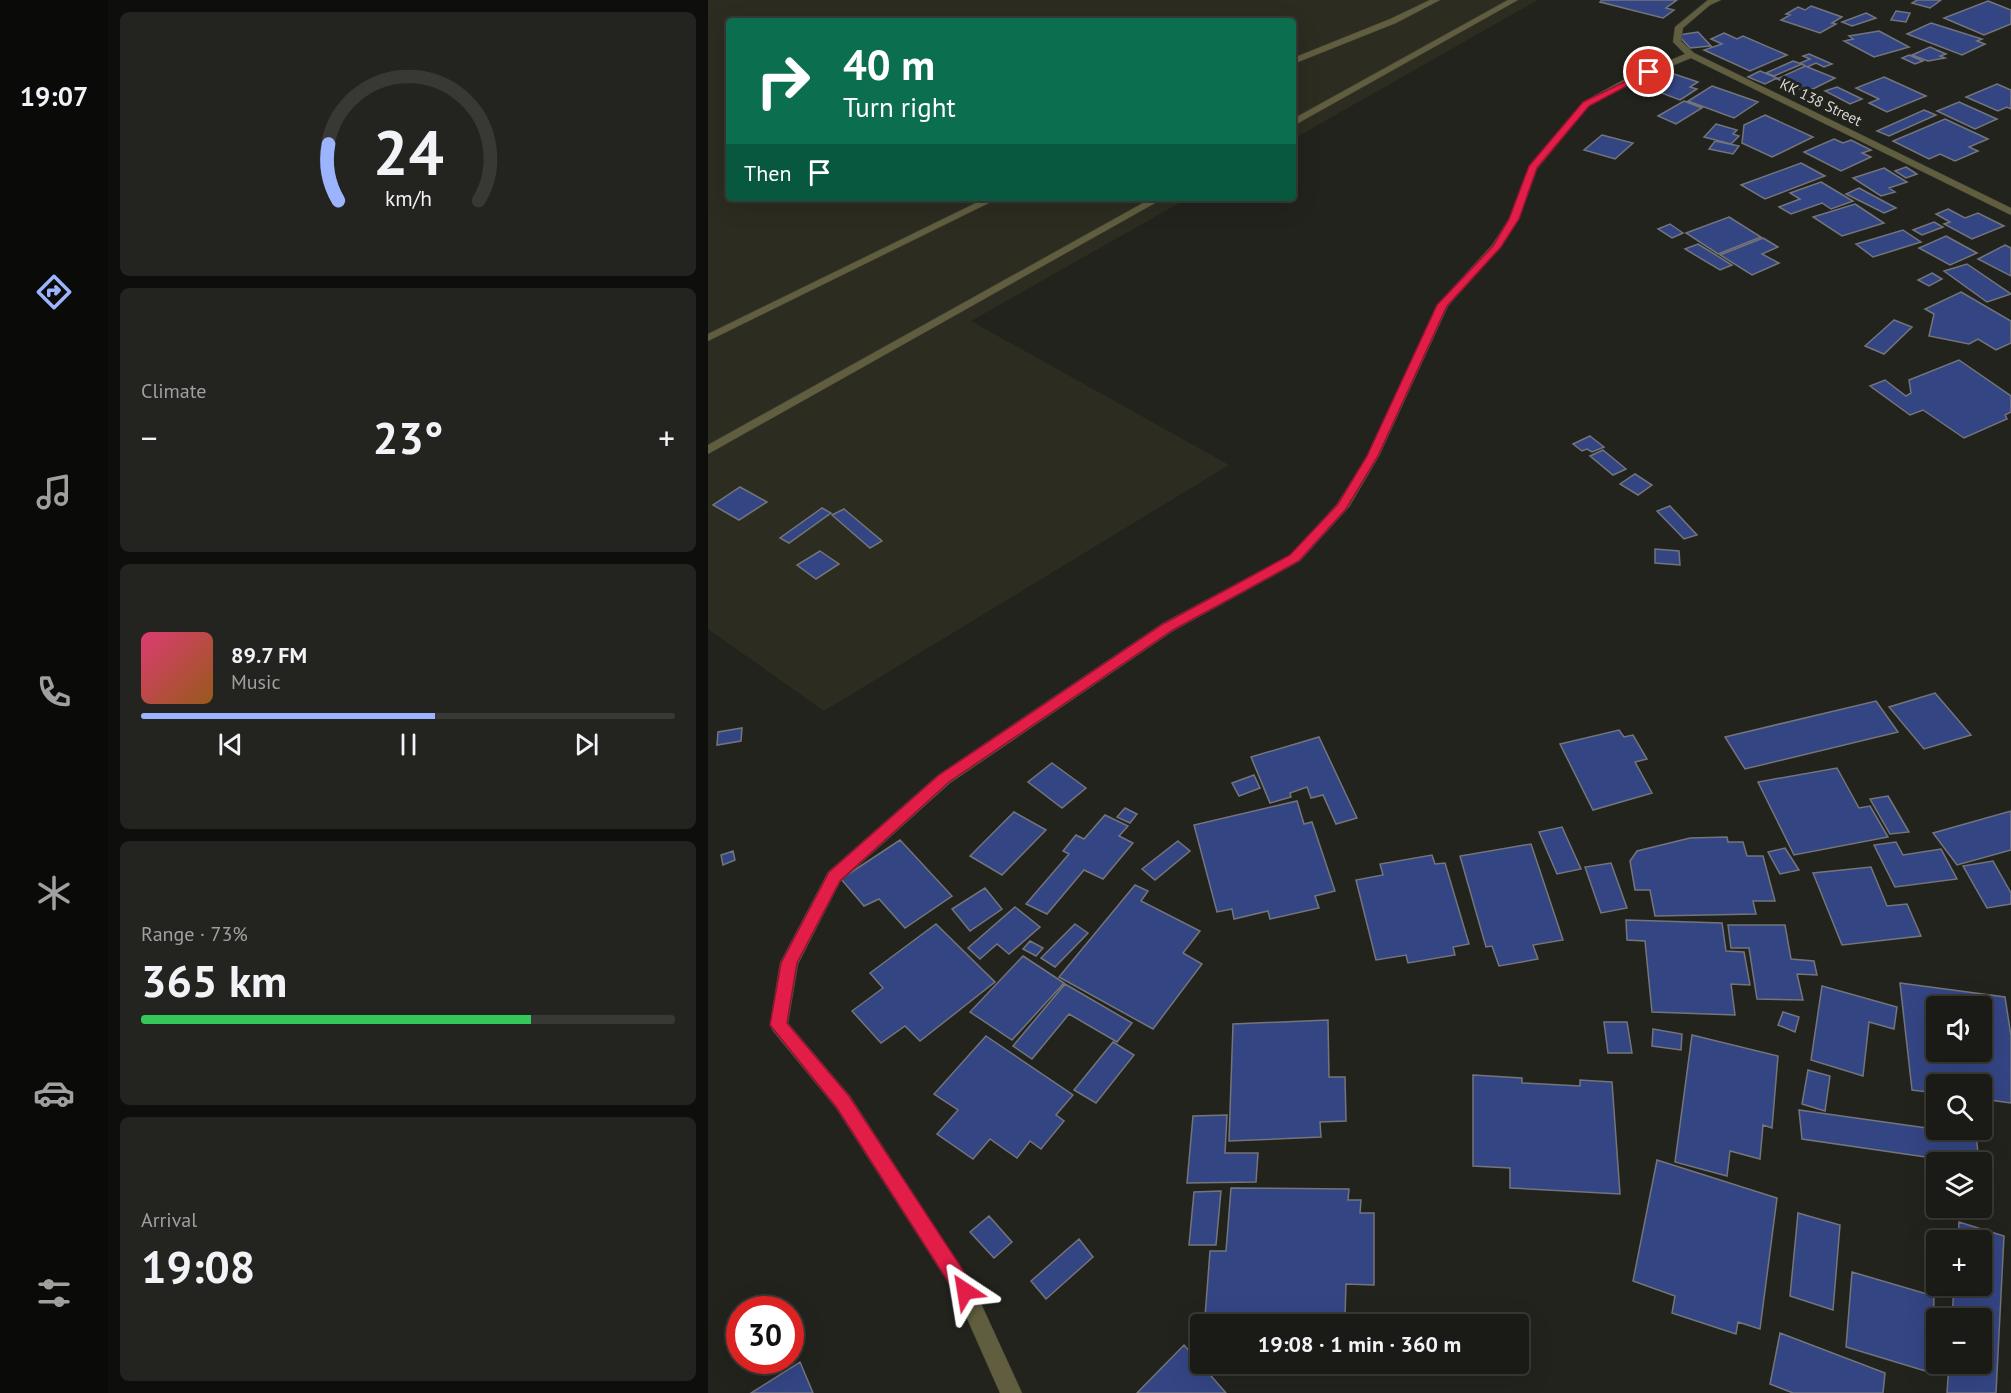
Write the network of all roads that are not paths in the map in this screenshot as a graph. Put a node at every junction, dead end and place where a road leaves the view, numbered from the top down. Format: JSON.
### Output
{"nodes":[{"id":1,"x":1436,"y":0,"type":"edge"},
{"id":2,"x":1514,"y":0,"type":"edge"},
{"id":3,"x":1717,"y":0,"type":"edge"},
{"id":4,"x":1691,"y":55,"type":"junction"},
{"id":5,"x":1296,"y":60,"type":"edge"},
{"id":6,"x":1296,"y":121,"type":"edge"},
{"id":7,"x":988,"y":201,"type":"edge"},
{"id":8,"x":1154,"y":201,"type":"edge"},
{"id":9,"x":2011,"y":212,"type":"edge"},
{"id":10,"x":708,"y":338,"type":"edge"},
{"id":11,"x":708,"y":450,"type":"edge"},
{"id":12,"x":1011,"y":1393,"type":"edge"}],
"edges":[{"from":1,"to":5,"type":"street"},
{"from":2,"to":6,"type":"street"},
{"from":3,"to":4,"type":"street"},
{"from":4,"to":9,"type":"street","name":"KK 138 Street"},
{"from":4,"to":12,"type":"street"},
{"from":7,"to":10,"type":"street"},
{"from":8,"to":11,"type":"street"}]}
